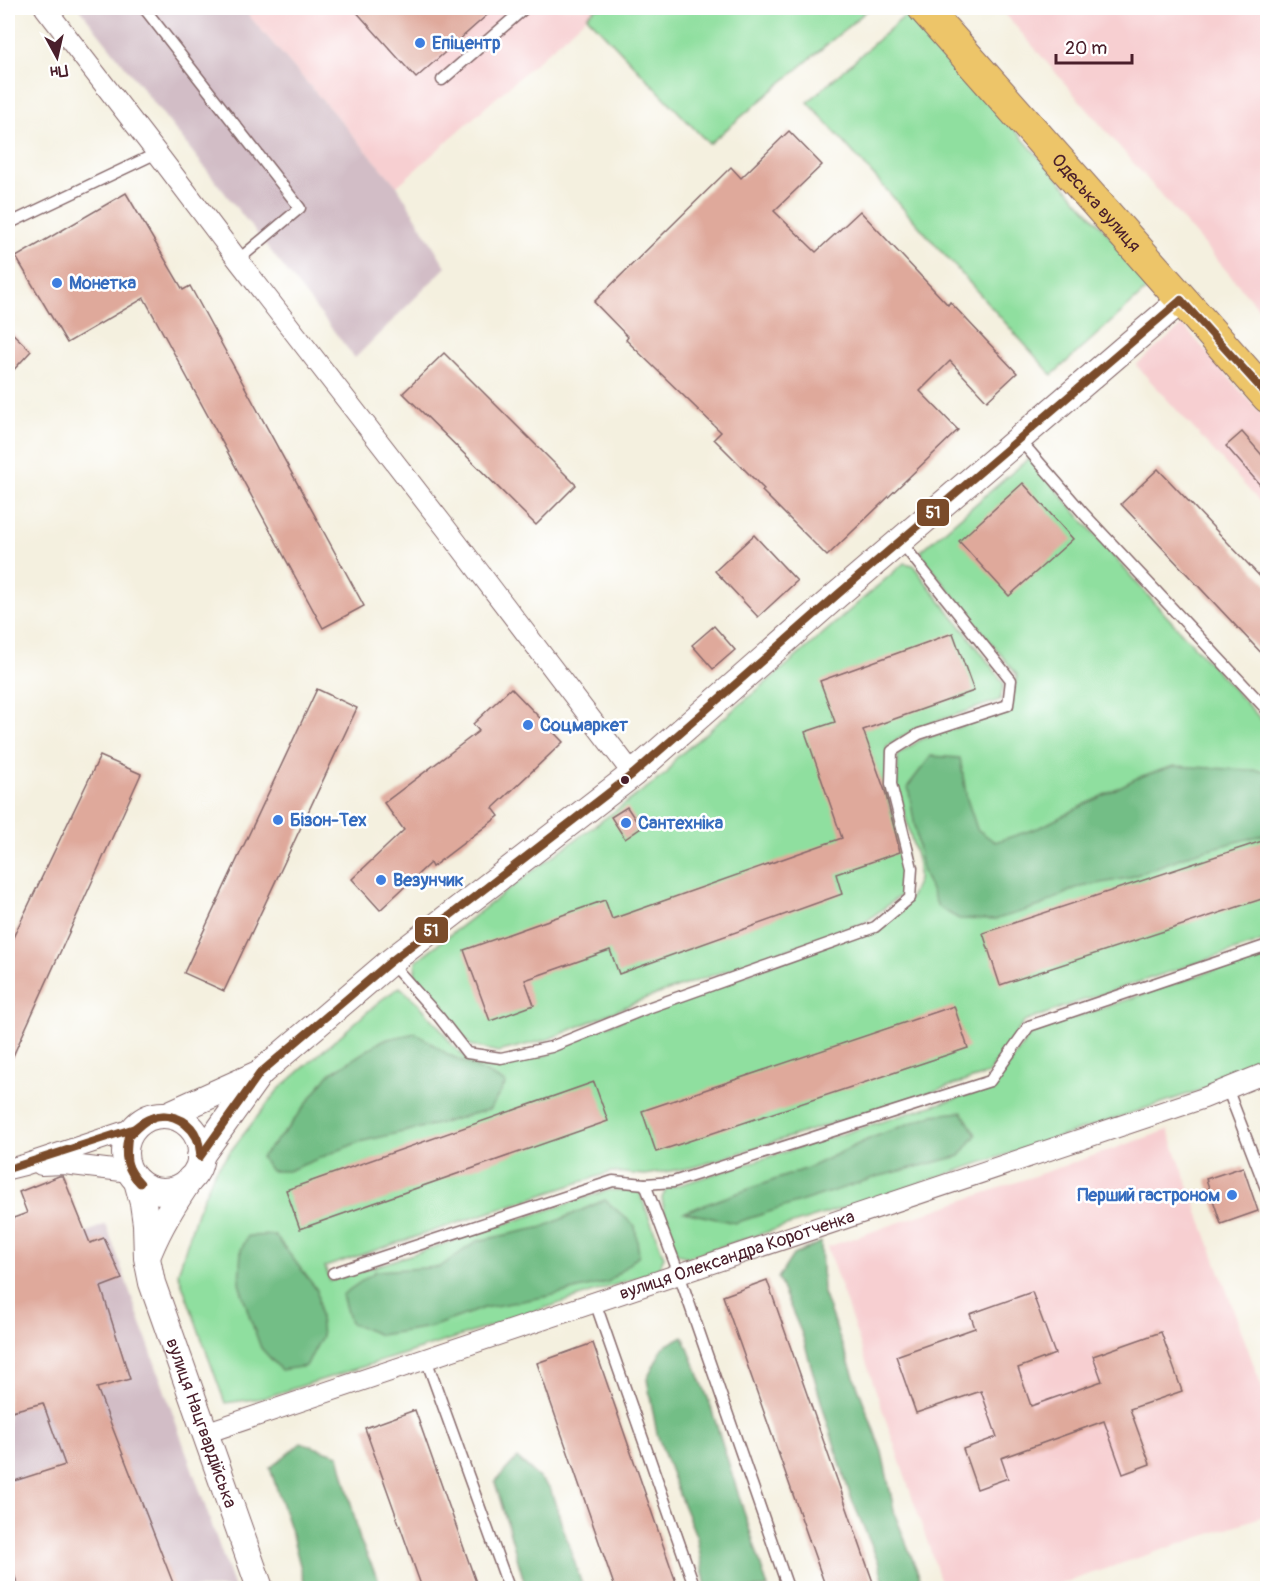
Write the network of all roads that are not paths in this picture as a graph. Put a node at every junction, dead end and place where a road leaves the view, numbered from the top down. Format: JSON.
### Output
{"nodes":[{"id":1,"x":45,"y":8,"type":"edge"},
{"id":2,"x":144,"y":8,"type":"edge"},
{"id":3,"x":525,"y":8,"type":"edge"},
{"id":4,"x":924,"y":8,"type":"edge"},
{"id":5,"x":442,"y":80,"type":"dead end"},
{"id":6,"x":157,"y":153,"type":"junction"},
{"id":7,"x":8,"y":224,"type":"edge"},
{"id":8,"x":238,"y":260,"type":"junction"},
{"id":9,"x":1181,"y":300,"type":"junction"},
{"id":10,"x":1268,"y":397,"type":"edge"},
{"id":11,"x":1019,"y":439,"type":"junction"},
{"id":12,"x":900,"y":540,"type":"junction"},
{"id":13,"x":1268,"y":711,"type":"edge"},
{"id":14,"x":633,"y":774,"type":"junction"},
{"id":15,"x":1268,"y":945,"type":"edge"},
{"id":16,"x":390,"y":962,"type":"junction"},
{"id":17,"x":1268,"y":1072,"type":"edge"},
{"id":18,"x":260,"y":1073,"type":"junction"},
{"id":19,"x":1227,"y":1089,"type":"junction"},
{"id":20,"x":167,"y":1115,"type":"junction"},
{"id":21,"x":135,"y":1128,"type":"junction"},
{"id":22,"x":16,"y":1167,"type":"edge"},
{"id":23,"x":195,"y":1168,"type":"junction"},
{"id":24,"x":133,"y":1176,"type":"junction"},
{"id":25,"x":645,"y":1184,"type":"junction"},
{"id":26,"x":1268,"y":1194,"type":"edge"},
{"id":27,"x":147,"y":1258,"type":"junction"},
{"id":28,"x":333,"y":1273,"type":"dead end"},
{"id":29,"x":679,"y":1274,"type":"junction"},
{"id":30,"x":595,"y":1302,"type":"junction"},
{"id":31,"x":426,"y":1359,"type":"junction"},
{"id":32,"x":205,"y":1433,"type":"junction"},
{"id":33,"x":260,"y":1588,"type":"edge"},
{"id":34,"x":509,"y":1588,"type":"edge"},
{"id":35,"x":695,"y":1588,"type":"edge"},
{"id":36,"x":788,"y":1588,"type":"edge"}],
"edges":[{"from":1,"to":6,"type":"street"},
{"from":2,"to":8,"type":"lane"},
{"from":3,"to":5,"type":"lane"},
{"from":4,"to":9,"type":"main road","name":"Одеська вулиця"},
{"from":6,"to":7,"type":"lane"},
{"from":6,"to":8,"type":"street"},
{"from":8,"to":14,"type":"street"},
{"from":9,"to":10,"type":"main road","name":"Одеська вулиця"},
{"from":9,"to":11,"type":"street"},
{"from":11,"to":12,"type":"street"},
{"from":11,"to":13,"type":"lane"},
{"from":12,"to":14,"type":"street"},
{"from":12,"to":16,"type":"lane"},
{"from":14,"to":16,"type":"street"},
{"from":15,"to":25,"type":"lane"},
{"from":16,"to":18,"type":"street"},
{"from":17,"to":19,"type":"street","name":"вулиця Олександра Коротченка"},
{"from":18,"to":20,"type":"street"},
{"from":18,"to":23,"type":"street"},
{"from":19,"to":26,"type":"lane"},
{"from":19,"to":29,"type":"street","name":"вулиця Олександра Коротченка"},
{"from":20,"to":21,"type":"street"},
{"from":20,"to":23,"type":"street"},
{"from":21,"to":22,"type":"street"},
{"from":21,"to":24,"type":"street"},
{"from":22,"to":24,"type":"street"},
{"from":23,"to":24,"type":"street"},
{"from":23,"to":27,"type":"street"},
{"from":24,"to":27,"type":"street","name":"вулиця Нацгвардійська"},
{"from":25,"to":28,"type":"lane"},
{"from":25,"to":29,"type":"lane"},
{"from":27,"to":32,"type":"street","name":"вулиця Нацгвардійська"},
{"from":29,"to":30,"type":"street","name":"вулиця Олександра Коротченка"},
{"from":29,"to":36,"type":"lane"},
{"from":30,"to":31,"type":"street","name":"вулиця Олександра Коротченка"},
{"from":30,"to":35,"type":"lane"},
{"from":31,"to":32,"type":"street","name":"вулиця Олександра Коротченка"},
{"from":31,"to":34,"type":"lane"},
{"from":32,"to":33,"type":"street","name":"вулиця Нацгвардійська"}]}
